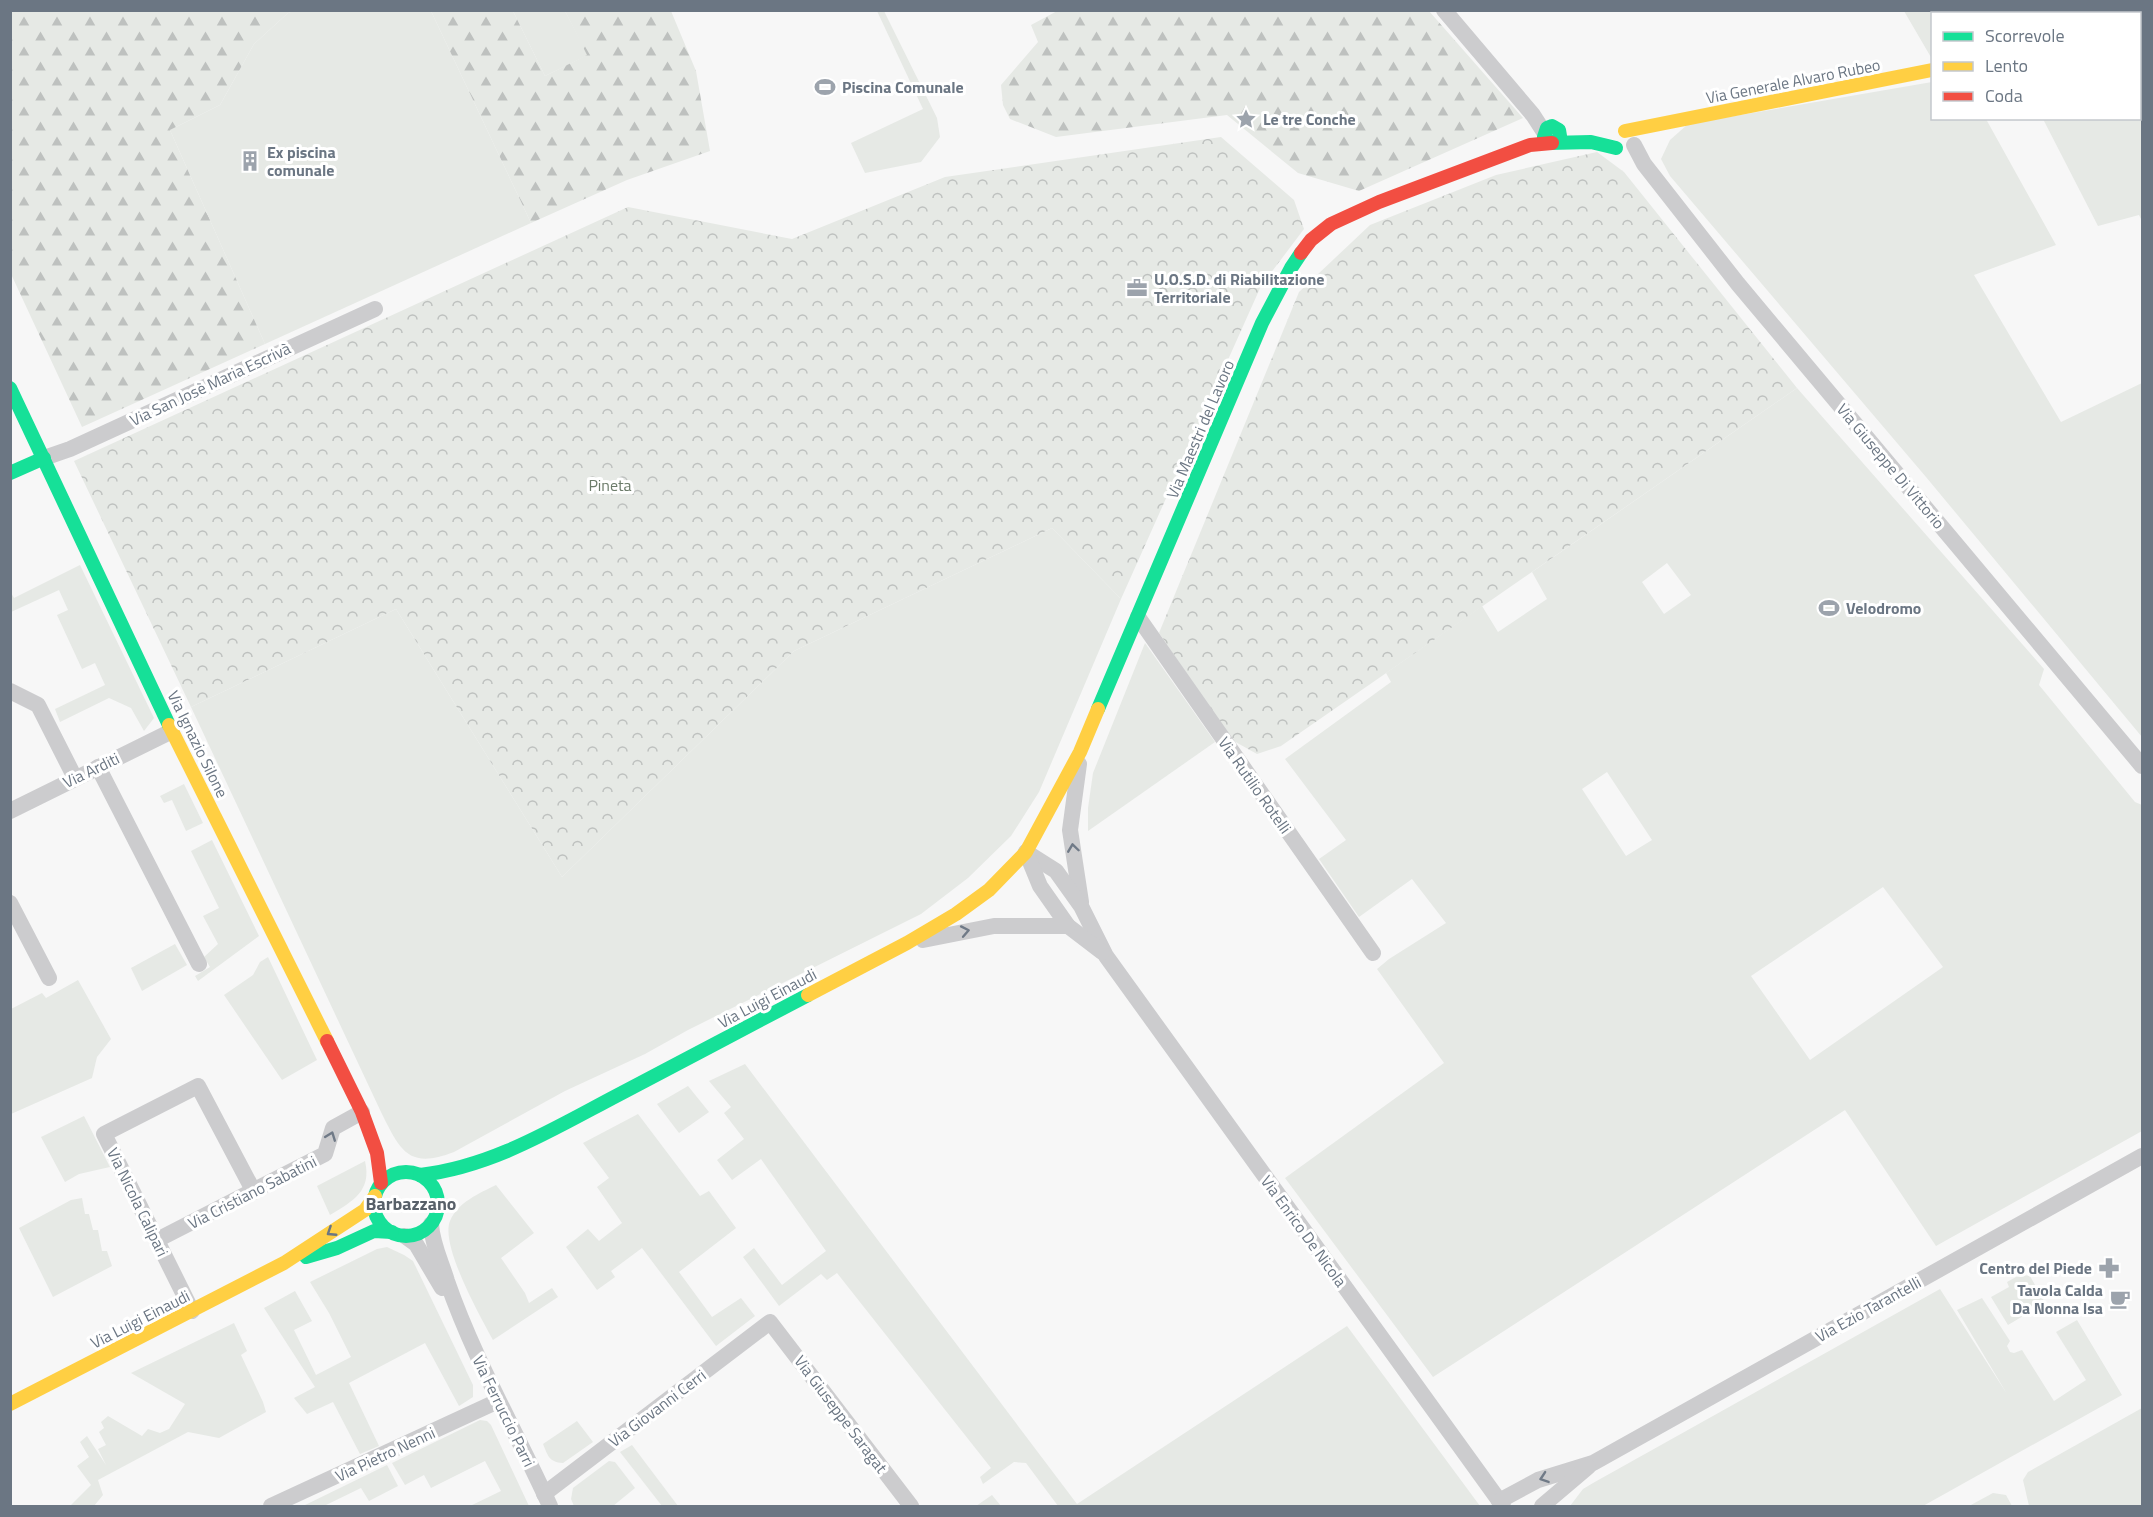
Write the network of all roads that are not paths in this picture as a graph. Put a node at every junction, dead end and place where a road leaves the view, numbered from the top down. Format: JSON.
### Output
{"nodes":[{"id":1,"x":1444,"y":10,"type":"edge"},
{"id":2,"x":1931,"y":70,"type":"edge"},
{"id":3,"x":1552,"y":135,"type":"junction"},
{"id":4,"x":1625,"y":142,"type":"junction"},
{"id":5,"x":375,"y":309,"type":"dead end"},
{"id":6,"x":10,"y":388,"type":"edge"},
{"id":7,"x":44,"y":458,"type":"junction"},
{"id":8,"x":10,"y":473,"type":"edge"},
{"id":9,"x":1138,"y":617,"type":"junction"},
{"id":10,"x":10,"y":691,"type":"edge"},
{"id":11,"x":172,"y":731,"type":"junction"},
{"id":12,"x":1080,"y":752,"type":"junction"},
{"id":13,"x":2142,"y":766,"type":"edge"},
{"id":14,"x":98,"y":767,"type":"junction"},
{"id":15,"x":75,"y":778,"type":"junction"},
{"id":16,"x":10,"y":811,"type":"edge"},
{"id":17,"x":1026,"y":852,"type":"junction"},
{"id":18,"x":10,"y":903,"type":"edge"},
{"id":19,"x":1081,"y":906,"type":"junction"},
{"id":20,"x":1068,"y":926,"type":"junction"},
{"id":21,"x":907,"y":943,"type":"junction"},
{"id":22,"x":1373,"y":953,"type":"dead end"},
{"id":23,"x":1106,"y":956,"type":"junction"},
{"id":24,"x":199,"y":964,"type":"dead end"},
{"id":25,"x":49,"y":978,"type":"dead end"},
{"id":26,"x":362,"y":1112,"type":"junction"},
{"id":27,"x":507,"y":1151,"type":"junction"},
{"id":28,"x":2142,"y":1156,"type":"edge"},
{"id":29,"x":404,"y":1166,"type":"junction"},
{"id":30,"x":465,"y":1180,"type":"dead end"},
{"id":31,"x":378,"y":1190,"type":"junction"},
{"id":32,"x":452,"y":1191,"type":"dead end"},
{"id":33,"x":254,"y":1192,"type":"junction"},
{"id":34,"x":434,"y":1217,"type":"junction"},
{"id":35,"x":399,"y":1234,"type":"junction"},
{"id":36,"x":157,"y":1240,"type":"junction"},
{"id":37,"x":284,"y":1263,"type":"junction"},
{"id":38,"x":192,"y":1311,"type":"junction"},
{"id":39,"x":459,"y":1315,"type":"junction"},
{"id":40,"x":770,"y":1322,"type":"joint"},
{"id":41,"x":498,"y":1401,"type":"junction"},
{"id":42,"x":10,"y":1404,"type":"edge"},
{"id":43,"x":1593,"y":1463,"type":"junction"},
{"id":44,"x":547,"y":1500,"type":"edge"},
{"id":45,"x":1501,"y":1504,"type":"edge"},
{"id":46,"x":271,"y":1506,"type":"edge"},
{"id":47,"x":911,"y":1506,"type":"edge"},
{"id":48,"x":1542,"y":1506,"type":"edge"}],
"edges":[{"from":1,"to":3,"type":"street"},
{"from":2,"to":4,"type":"street","name":"Via Generale Alvaro Rubeo"},
{"from":3,"to":4,"type":"street","name":"Via Maestri del Lavoro"},
{"from":3,"to":9,"type":"street","name":"Via Maestri del Lavoro"},
{"from":4,"to":13,"type":"street","name":"Via Giuseppe Di Vittorio"},
{"from":5,"to":7,"type":"street","name":"Via San Josè Maria Escrivà"},
{"from":6,"to":7,"type":"street","name":"Via Ignazio Silone"},
{"from":7,"to":8,"type":"street"},
{"from":7,"to":11,"type":"street","name":"Via Ignazio Silone"},
{"from":9,"to":12,"type":"street","name":"Via Maestri del Lavoro"},
{"from":9,"to":22,"type":"street","name":"Via Rutilio Rotelli"},
{"from":10,"to":15,"type":"street"},
{"from":11,"to":14,"type":"street","name":"Via Arditi"},
{"from":11,"to":26,"type":"street","name":"Via Ignazio Silone"},
{"from":12,"to":17,"type":"street","name":"Via Maestri del Lavoro"},
{"from":19,"to":12,"type":"street","one_way":true},
{"from":14,"to":15,"type":"street","name":"Via Arditi"},
{"from":14,"to":24,"type":"street"},
{"from":15,"to":16,"type":"street","name":"Via Arditi"},
{"from":17,"to":19,"type":"street"},
{"from":17,"to":20,"type":"street"},
{"from":17,"to":21,"type":"street","name":"Via Luigi Einaudi"},
{"from":18,"to":25,"type":"street"},
{"from":19,"to":23,"type":"street"},
{"from":21,"to":20,"type":"street","one_way":true},
{"from":20,"to":23,"type":"street"},
{"from":21,"to":27,"type":"street","name":"Via Luigi Einaudi"},
{"from":23,"to":45,"type":"street","name":"Via Enrico De Nicola"},
{"from":26,"to":29,"type":"street","name":"Via Ignazio Silone"},
{"from":26,"to":31,"type":"street","name":"Via Ignazio Silone"},
{"from":33,"to":26,"type":"street","name":"Via Cristiano Sabatini","one_way":true},
{"from":27,"to":29,"type":"street","name":"Via Luigi Einaudi"},
{"from":27,"to":30,"type":"street","name":"Via Luigi Einaudi"},
{"from":28,"to":43,"type":"street","name":"Via Ezio Tarantelli"},
{"from":29,"to":31,"type":"street"},
{"from":29,"to":34,"type":"street"},
{"from":31,"to":35,"type":"street"},
{"from":31,"to":37,"type":"street","name":"Via Luigi Einaudi","one_way":true},
{"from":32,"to":34,"type":"street"},
{"from":33,"to":36,"type":"street","name":"Via Cristiano Sabatini"},
{"from":33,"to":36,"type":"street","name":"Via Nicola Calipari"},
{"from":34,"to":35,"type":"street"},
{"from":34,"to":39,"type":"street","name":"Via Ferruccio Parri"},
{"from":35,"to":37,"type":"street","name":"Via Luigi Einaudi"},
{"from":35,"to":39,"type":"street","name":"Via Ferruccio Parri"},
{"from":36,"to":38,"type":"street","name":"Via Nicola Calipari"},
{"from":37,"to":38,"type":"street","name":"Via Luigi Einaudi"},
{"from":38,"to":42,"type":"street","name":"Via Luigi Einaudi"},
{"from":39,"to":41,"type":"street","name":"Via Ferruccio Parri"},
{"from":40,"to":44,"type":"street","name":"Via Giovanni Cerri"},
{"from":40,"to":47,"type":"street","name":"Via Giuseppe Saragat"},
{"from":41,"to":44,"type":"street","name":"Via Ferruccio Parri"},
{"from":41,"to":46,"type":"street","name":"Via Pietro Nenni"},
{"from":43,"to":45,"type":"street","one_way":true},
{"from":43,"to":48,"type":"street"}]}
